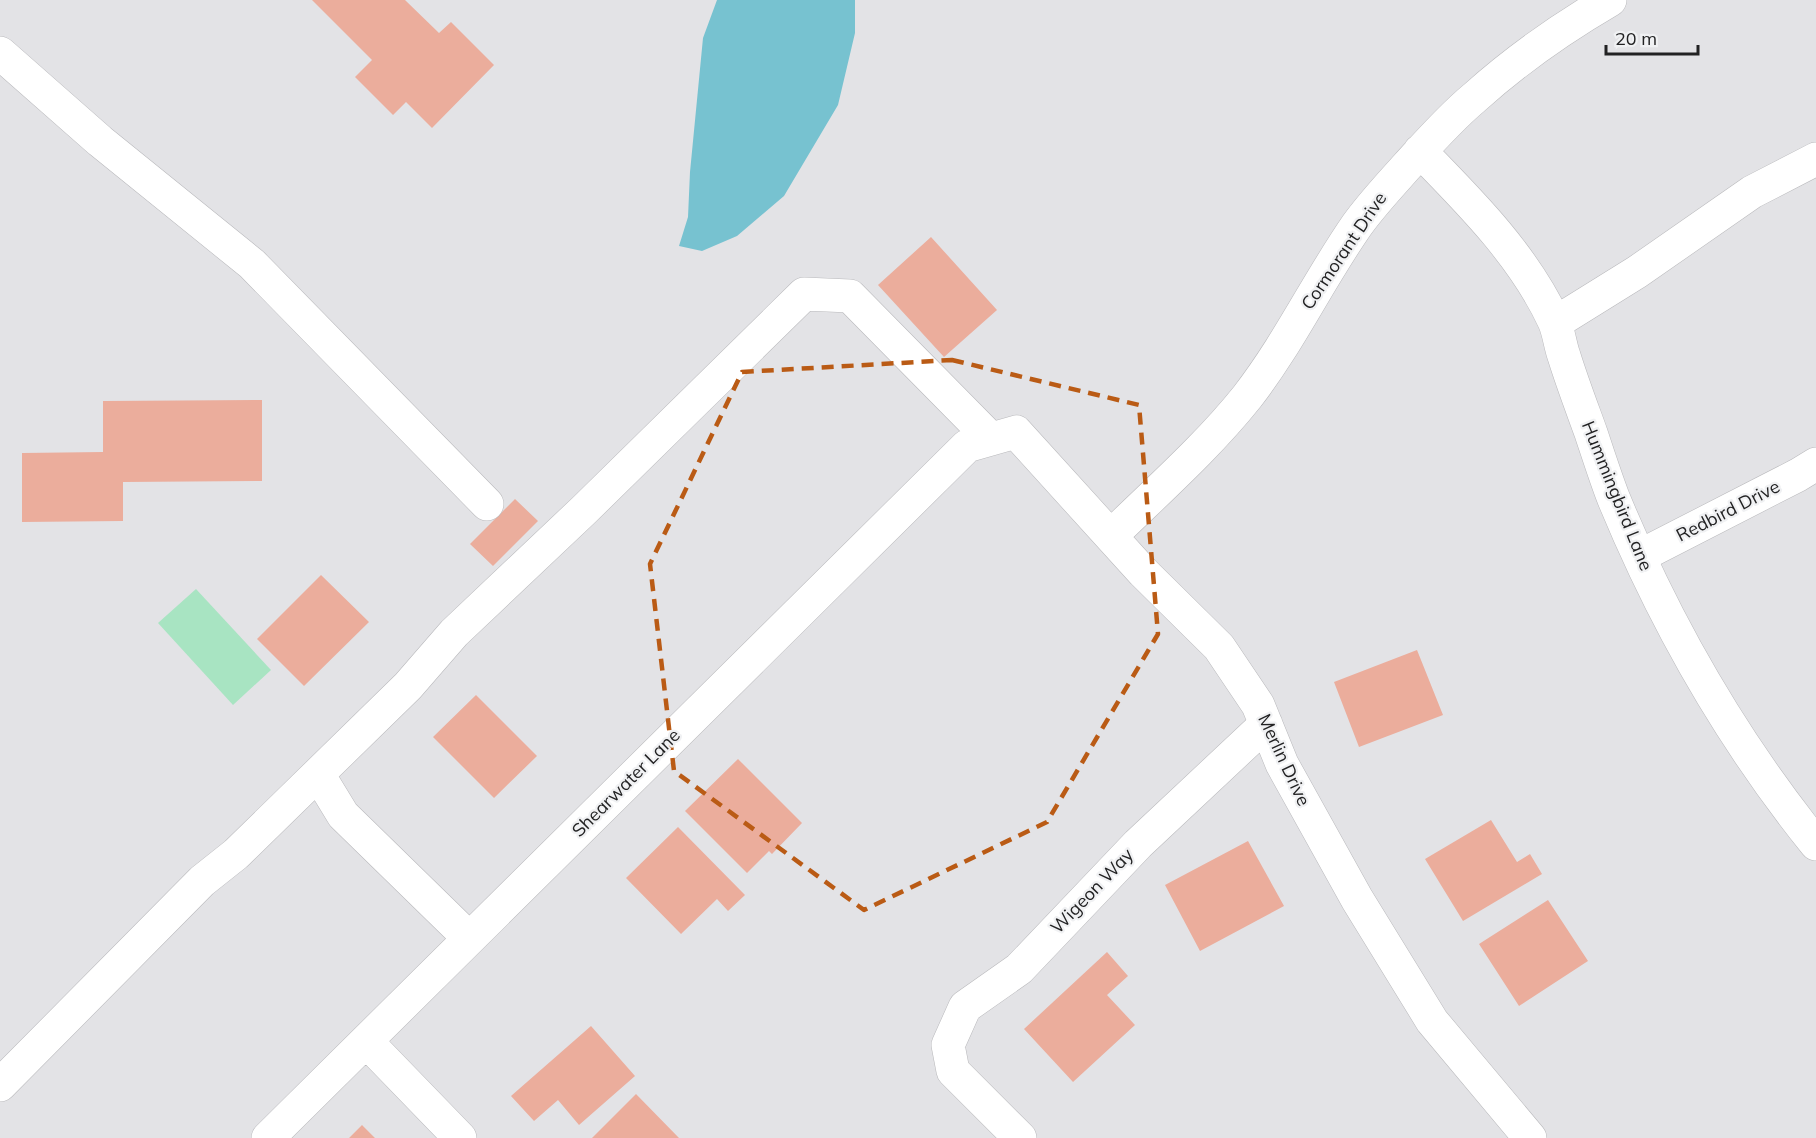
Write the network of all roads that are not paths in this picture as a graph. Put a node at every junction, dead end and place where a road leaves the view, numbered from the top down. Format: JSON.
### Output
{"nodes":[{"id":1,"x":1610,"y":0,"type":"edge"},
{"id":2,"x":0,"y":53,"type":"edge"},
{"id":3,"x":1420,"y":151,"type":"junction"},
{"id":4,"x":1816,"y":159,"type":"edge"},
{"id":5,"x":1555,"y":323,"type":"junction"},
{"id":6,"x":991,"y":439,"type":"junction"},
{"id":7,"x":1816,"y":464,"type":"edge"},
{"id":8,"x":487,"y":504,"type":"dead end"},
{"id":9,"x":1111,"y":536,"type":"junction"},
{"id":10,"x":1640,"y":556,"type":"junction"},
{"id":11,"x":1266,"y":724,"type":"junction"},
{"id":12,"x":318,"y":774,"type":"junction"},
{"id":13,"x":1816,"y":844,"type":"edge"},
{"id":14,"x":469,"y":938,"type":"junction"},
{"id":15,"x":366,"y":1042,"type":"junction"},
{"id":16,"x":0,"y":1085,"type":"edge"},
{"id":17,"x":268,"y":1138,"type":"edge"},
{"id":18,"x":460,"y":1138,"type":"edge"},
{"id":19,"x":1020,"y":1138,"type":"edge"},
{"id":20,"x":1530,"y":1138,"type":"edge"}],
"edges":[{"from":1,"to":3,"type":"street","name":"Cormorant Drive"},
{"from":2,"to":8,"type":"street"},
{"from":3,"to":5,"type":"street","name":"Hummingbird Lane"},
{"from":3,"to":9,"type":"street","name":"Cormorant Drive"},
{"from":4,"to":5,"type":"street"},
{"from":5,"to":10,"type":"street","name":"Hummingbird Lane"},
{"from":6,"to":9,"type":"street","name":"Merlin Drive"},
{"from":6,"to":12,"type":"street"},
{"from":6,"to":14,"type":"street","name":"Shearwater Lane"},
{"from":7,"to":10,"type":"street","name":"Redbird Drive"},
{"from":9,"to":11,"type":"street","name":"Merlin Drive"},
{"from":10,"to":13,"type":"street","name":"Hummingbird Lane"},
{"from":11,"to":19,"type":"street","name":"Wigeon Way"},
{"from":11,"to":20,"type":"street","name":"Merlin Drive"},
{"from":12,"to":14,"type":"street"},
{"from":12,"to":16,"type":"street"},
{"from":14,"to":15,"type":"street","name":"Shearwater Lane"},
{"from":15,"to":17,"type":"street","name":"Shearwater Lane"},
{"from":15,"to":18,"type":"street"}]}
